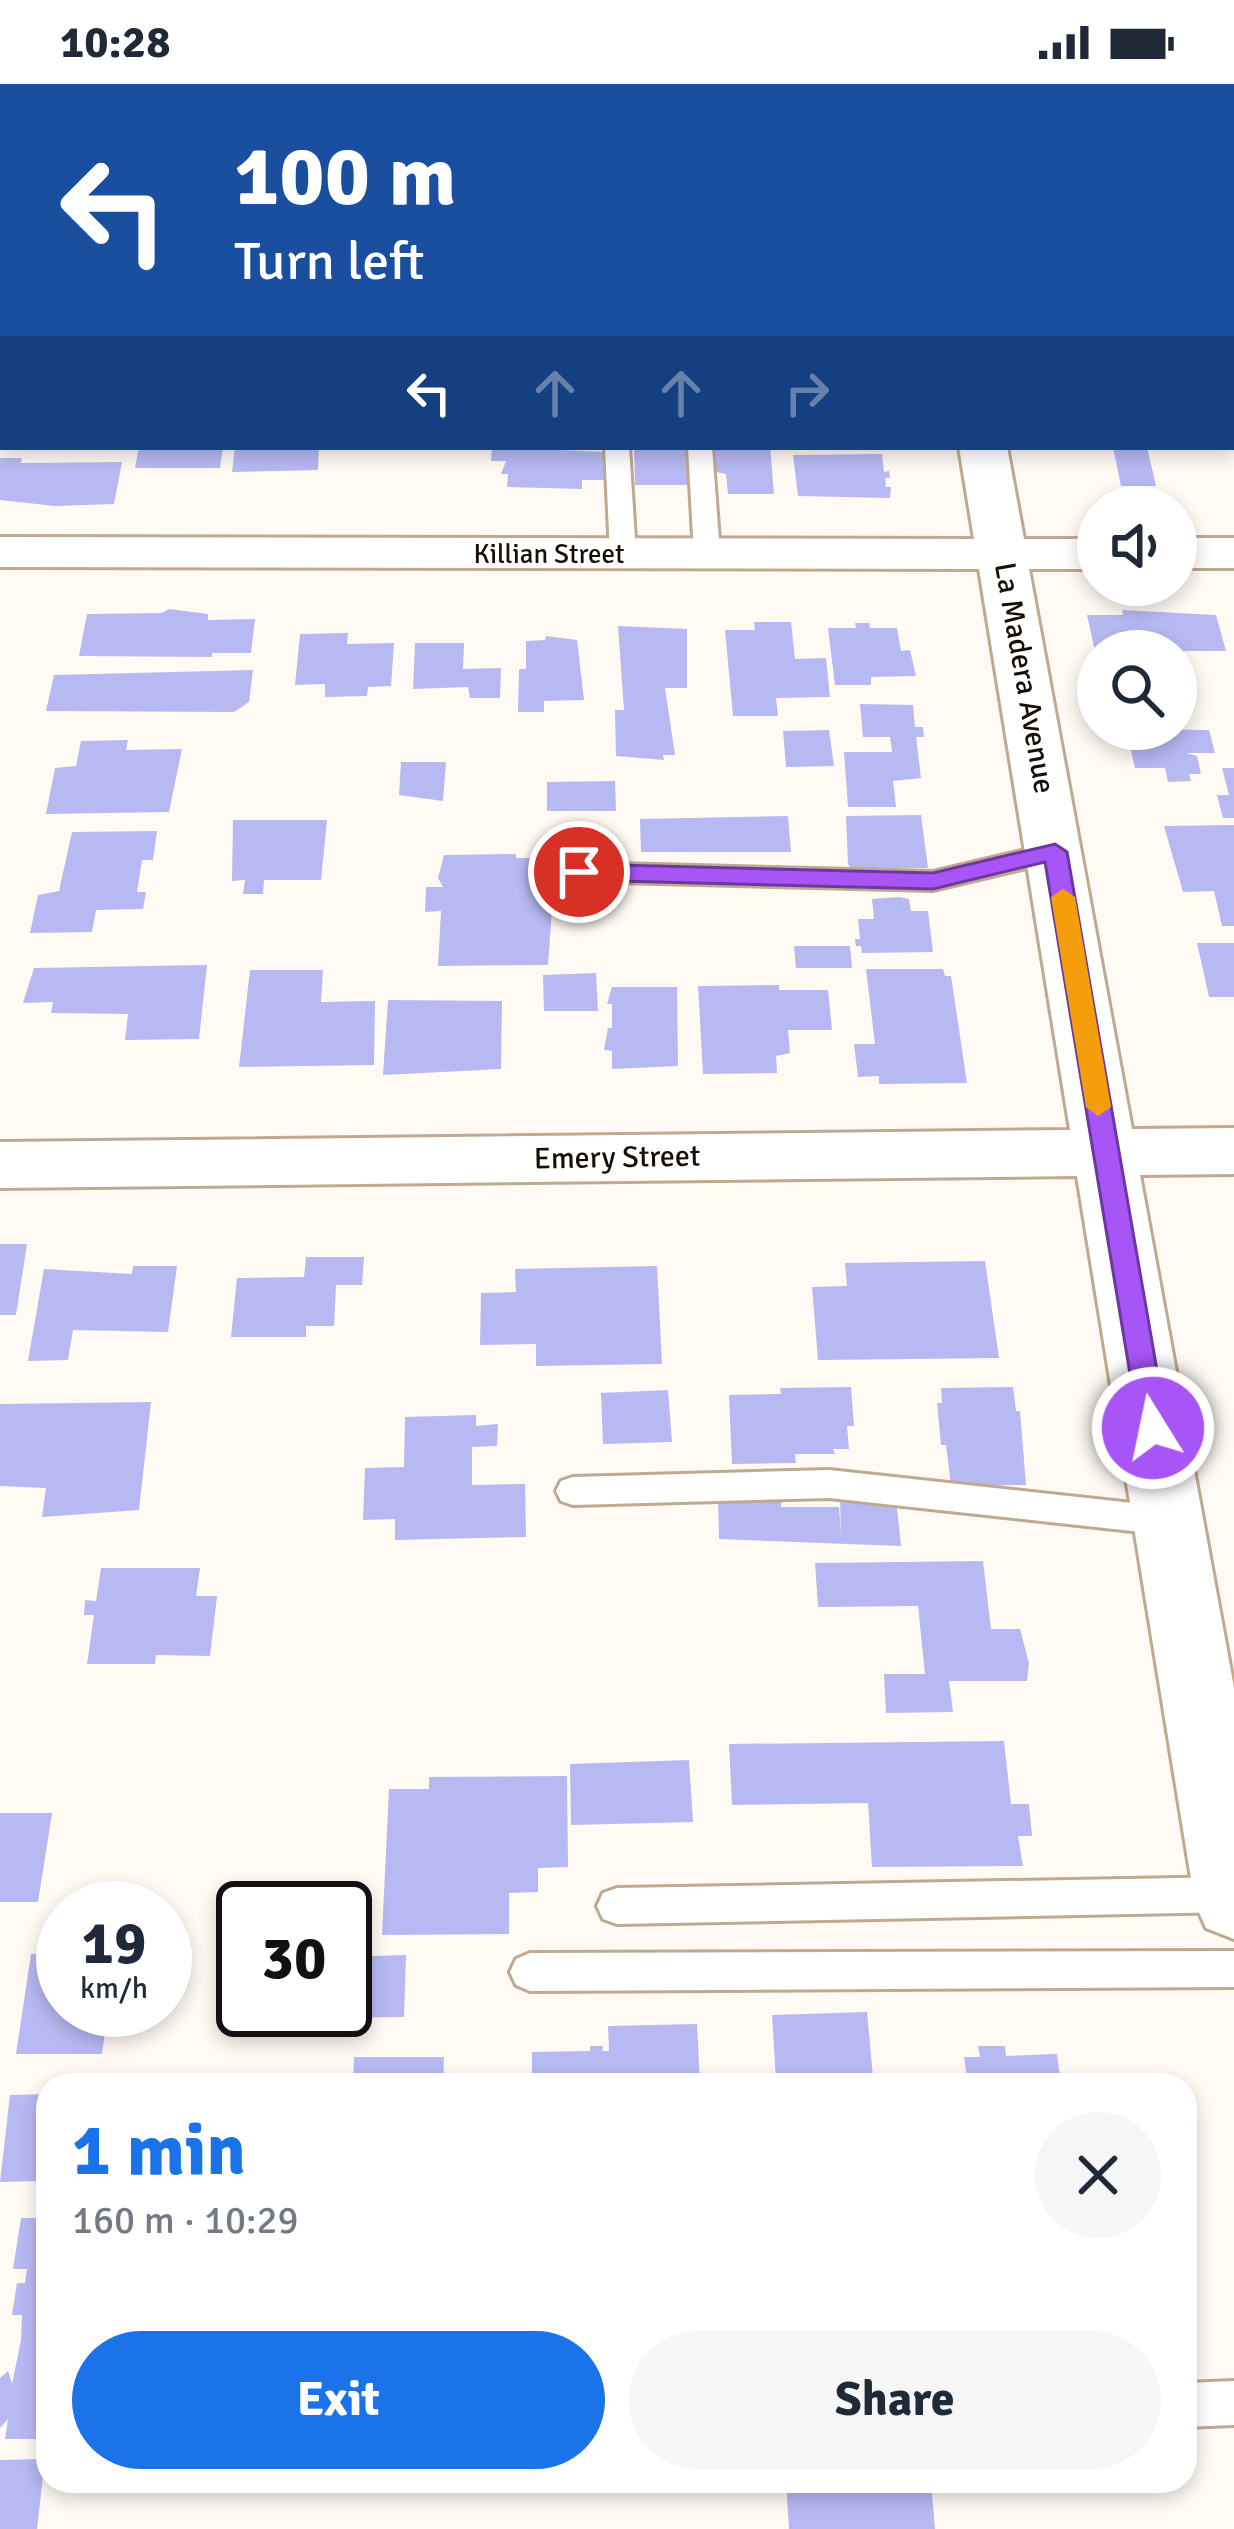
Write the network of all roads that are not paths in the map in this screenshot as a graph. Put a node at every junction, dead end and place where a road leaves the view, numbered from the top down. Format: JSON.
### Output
{"nodes":[{"id":1,"x":617,"y":450,"type":"edge"},
{"id":2,"x":700,"y":450,"type":"edge"},
{"id":3,"x":984,"y":450,"type":"edge"},
{"id":4,"x":0,"y":552,"type":"edge"},
{"id":5,"x":1234,"y":553,"type":"edge"},
{"id":6,"x":622,"y":554,"type":"junction"},
{"id":7,"x":707,"y":554,"type":"junction"},
{"id":8,"x":1077,"y":554,"type":"edge"},
{"id":9,"x":1197,"y":554,"type":"edge"},
{"id":10,"x":1004,"y":555,"type":"junction"},
{"id":11,"x":1055,"y":852,"type":"junction"},
{"id":12,"x":579,"y":872,"type":"dead end"},
{"id":13,"x":1234,"y":1150,"type":"edge"},
{"id":14,"x":1106,"y":1152,"type":"junction"},
{"id":15,"x":0,"y":1165,"type":"edge"},
{"id":16,"x":573,"y":1491,"type":"dead end"},
{"id":17,"x":1169,"y":1521,"type":"junction"},
{"id":18,"x":1211,"y":1631,"type":"edge"},
{"id":19,"x":1233,"y":1898,"type":"edge"},
{"id":20,"x":617,"y":1906,"type":"dead end"},
{"id":21,"x":1234,"y":1969,"type":"edge"},
{"id":22,"x":530,"y":1972,"type":"dead end"},
{"id":23,"x":1234,"y":2403,"type":"edge"},
{"id":24,"x":1197,"y":2404,"type":"edge"}],
"edges":[{"from":1,"to":6,"type":"lane"},
{"from":2,"to":7,"type":"lane"},
{"from":3,"to":10,"type":"street","name":"La Madera Avenue"},
{"from":4,"to":6,"type":"street","name":"Killian Street"},
{"from":5,"to":9,"type":"street"},
{"from":6,"to":7,"type":"street","name":"Killian Street"},
{"from":7,"to":10,"type":"street","name":"Killian Street"},
{"from":8,"to":10,"type":"street","name":"Killian Street"},
{"from":10,"to":11,"type":"street","name":"La Madera Avenue"},
{"from":11,"to":12,"type":"lane"},
{"from":11,"to":14,"type":"street","name":"La Madera Avenue"},
{"from":13,"to":14,"type":"street","name":"Emery Street"},
{"from":14,"to":15,"type":"street","name":"Emery Street"},
{"from":14,"to":17,"type":"street","name":"La Madera Avenue"},
{"from":16,"to":17,"type":"lane"},
{"from":17,"to":18,"type":"street","name":"La Madera Avenue"},
{"from":18,"to":19,"type":"street","name":"La Madera Avenue"},
{"from":19,"to":20,"type":"lane"},
{"from":21,"to":22,"type":"lane"},
{"from":23,"to":24,"type":"lane"}]}
